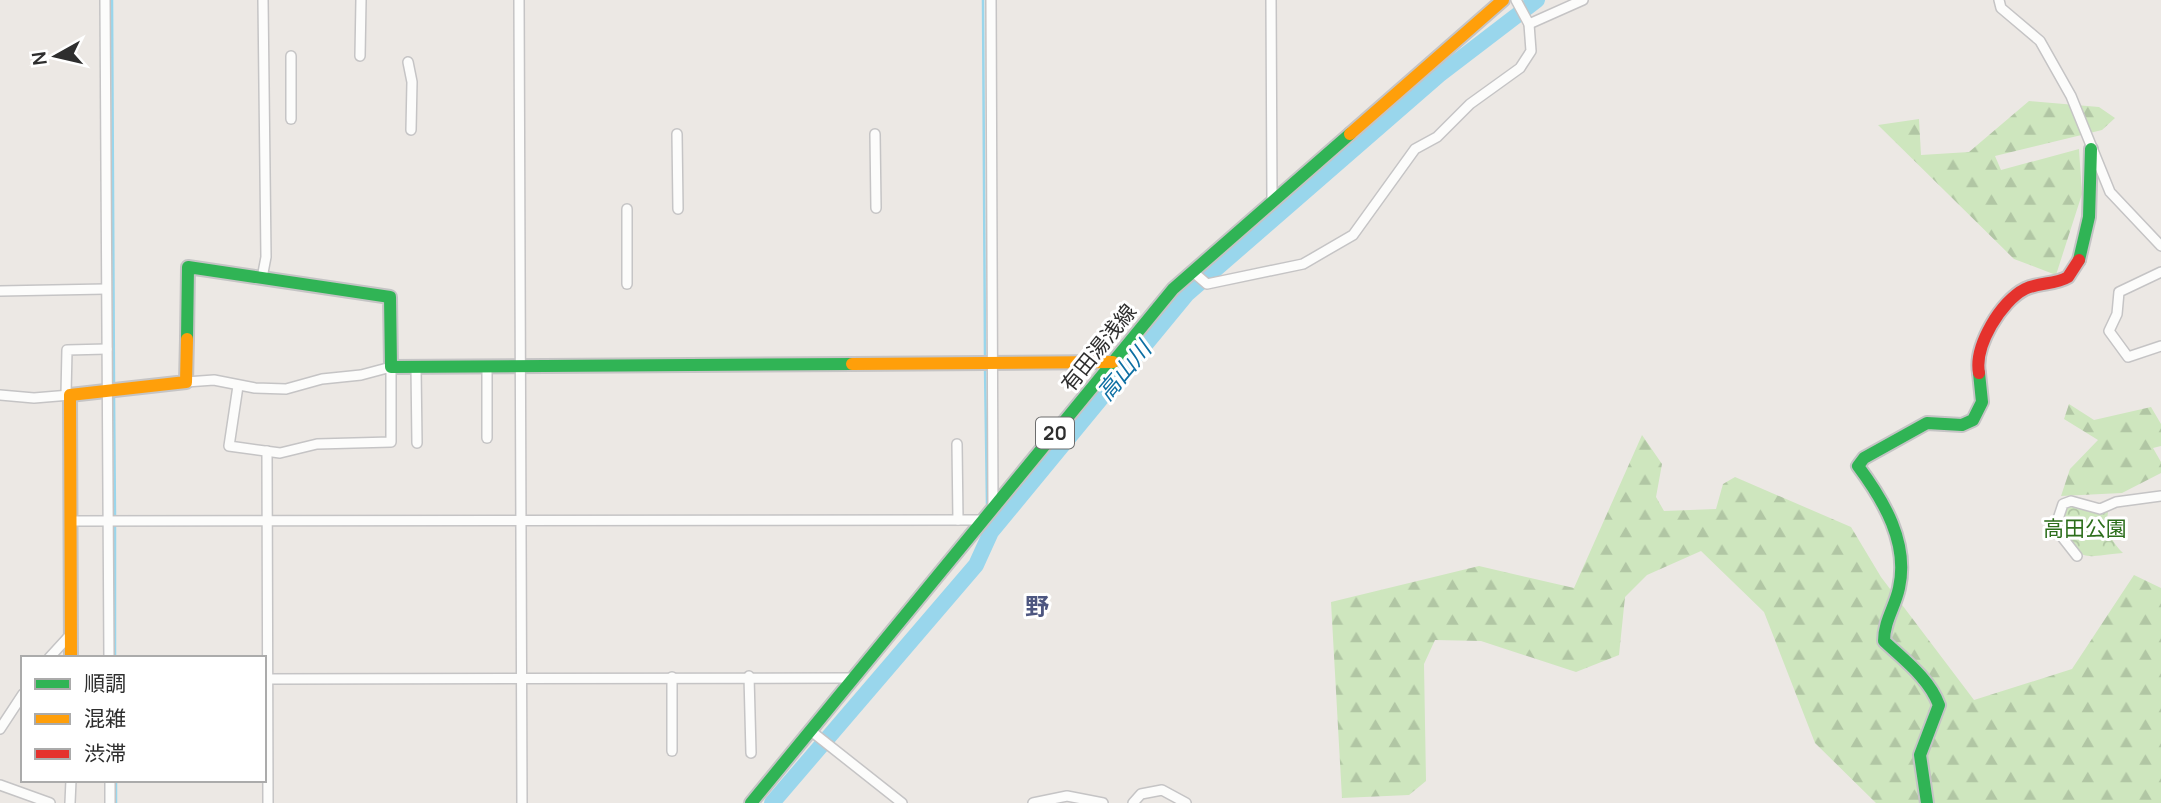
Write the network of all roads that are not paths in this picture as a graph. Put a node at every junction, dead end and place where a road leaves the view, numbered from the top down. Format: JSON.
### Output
{"nodes":[{"id":1,"x":105,"y":0,"type":"edge"},
{"id":2,"x":263,"y":0,"type":"edge"},
{"id":3,"x":361,"y":0,"type":"edge"},
{"id":4,"x":519,"y":0,"type":"edge"},
{"id":5,"x":990,"y":0,"type":"edge"},
{"id":6,"x":1271,"y":0,"type":"edge"},
{"id":7,"x":1503,"y":0,"type":"edge"},
{"id":8,"x":1583,"y":0,"type":"edge"},
{"id":9,"x":1999,"y":0,"type":"edge"},
{"id":10,"x":1518,"y":4,"type":"edge"},
{"id":11,"x":1527,"y":20,"type":"junction"},
{"id":12,"x":290,"y":56,"type":"dead end"},
{"id":13,"x":360,"y":56,"type":"dead end"},
{"id":14,"x":408,"y":62,"type":"dead end"},
{"id":15,"x":291,"y":119,"type":"dead end"},
{"id":16,"x":411,"y":130,"type":"dead end"},
{"id":17,"x":677,"y":134,"type":"dead end"},
{"id":18,"x":875,"y":134,"type":"dead end"},
{"id":19,"x":2091,"y":149,"type":"junction"},
{"id":20,"x":1272,"y":201,"type":"junction"},
{"id":21,"x":876,"y":208,"type":"dead end"},
{"id":22,"x":627,"y":209,"type":"dead end"},
{"id":23,"x":678,"y":209,"type":"dead end"},
{"id":24,"x":2161,"y":246,"type":"edge"},
{"id":25,"x":1192,"y":271,"type":"junction"},
{"id":26,"x":2161,"y":272,"type":"edge"},
{"id":27,"x":262,"y":278,"type":"junction"},
{"id":28,"x":627,"y":284,"type":"dead end"},
{"id":29,"x":106,"y":289,"type":"junction"},
{"id":30,"x":0,"y":291,"type":"edge"},
{"id":31,"x":2161,"y":346,"type":"edge"},
{"id":32,"x":107,"y":349,"type":"junction"},
{"id":33,"x":1113,"y":362,"type":"junction"},
{"id":34,"x":992,"y":364,"type":"junction"},
{"id":35,"x":486,"y":366,"type":"junction"},
{"id":36,"x":521,"y":366,"type":"junction"},
{"id":37,"x":416,"y":367,"type":"junction"},
{"id":38,"x":390,"y":368,"type":"junction"},
{"id":39,"x":186,"y":382,"type":"junction"},
{"id":40,"x":238,"y":386,"type":"junction"},
{"id":41,"x":107,"y":390,"type":"junction"},
{"id":42,"x":0,"y":395,"type":"edge"},
{"id":43,"x":68,"y":395,"type":"junction"},
{"id":44,"x":488,"y":438,"type":"dead end"},
{"id":45,"x":417,"y":443,"type":"dead end"},
{"id":46,"x":957,"y":444,"type":"dead end"},
{"id":47,"x":267,"y":451,"type":"junction"},
{"id":48,"x":2161,"y":496,"type":"edge"},
{"id":49,"x":993,"y":508,"type":"junction"},
{"id":50,"x":958,"y":520,"type":"junction"},
{"id":51,"x":983,"y":520,"type":"junction"},
{"id":52,"x":70,"y":521,"type":"junction"},
{"id":53,"x":109,"y":522,"type":"junction"},
{"id":54,"x":522,"y":522,"type":"junction"},
{"id":55,"x":266,"y":523,"type":"junction"},
{"id":56,"x":2077,"y":556,"type":"dead end"},
{"id":57,"x":71,"y":634,"type":"junction"},
{"id":58,"x":51,"y":656,"type":"edge"},
{"id":59,"x":72,"y":656,"type":"edge"},
{"id":60,"x":109,"y":656,"type":"edge"},
{"id":61,"x":749,"y":676,"type":"junction"},
{"id":62,"x":672,"y":677,"type":"junction"},
{"id":63,"x":522,"y":678,"type":"junction"},
{"id":64,"x":853,"y":678,"type":"junction"},
{"id":65,"x":266,"y":679,"type":"edge"},
{"id":66,"x":21,"y":697,"type":"edge"},
{"id":67,"x":0,"y":729,"type":"edge"},
{"id":68,"x":811,"y":731,"type":"junction"},
{"id":69,"x":672,"y":751,"type":"dead end"},
{"id":70,"x":751,"y":753,"type":"dead end"},
{"id":71,"x":71,"y":782,"type":"edge"},
{"id":72,"x":110,"y":782,"type":"edge"},
{"id":73,"x":0,"y":785,"type":"edge"},
{"id":74,"x":759,"y":801,"type":"edge"},
{"id":75,"x":50,"y":803,"type":"edge"},
{"id":76,"x":70,"y":803,"type":"edge"},
{"id":77,"x":110,"y":803,"type":"edge"},
{"id":78,"x":268,"y":803,"type":"edge"},
{"id":79,"x":522,"y":803,"type":"edge"},
{"id":80,"x":902,"y":803,"type":"edge"},
{"id":81,"x":1033,"y":803,"type":"edge"},
{"id":82,"x":1103,"y":803,"type":"edge"},
{"id":83,"x":1133,"y":803,"type":"edge"},
{"id":84,"x":1186,"y":803,"type":"edge"},
{"id":85,"x":1927,"y":803,"type":"edge"}],
"edges":[{"from":1,"to":29,"type":"street"},
{"from":2,"to":27,"type":"street"},
{"from":3,"to":13,"type":"street"},
{"from":4,"to":36,"type":"street"},
{"from":5,"to":34,"type":"street"},
{"from":6,"to":20,"type":"street"},
{"from":7,"to":20,"type":"street","name":"有田湯浅線","number":"20"},
{"from":8,"to":11,"type":"street"},
{"from":9,"to":19,"type":"street"},
{"from":10,"to":11,"type":"street"},
{"from":11,"to":25,"type":"street"},
{"from":12,"to":15,"type":"street"},
{"from":14,"to":16,"type":"street"},
{"from":17,"to":23,"type":"street"},
{"from":18,"to":21,"type":"street"},
{"from":19,"to":24,"type":"street"},
{"from":19,"to":85,"type":"street"},
{"from":20,"to":25,"type":"street","name":"有田湯浅線","number":"20"},
{"from":22,"to":28,"type":"street"},
{"from":25,"to":33,"type":"street","name":"有田湯浅線","number":"20"},
{"from":26,"to":31,"type":"street"},
{"from":27,"to":38,"type":"street"},
{"from":27,"to":39,"type":"street"},
{"from":29,"to":30,"type":"street"},
{"from":29,"to":32,"type":"street"},
{"from":32,"to":41,"type":"street"},
{"from":32,"to":43,"type":"street"},
{"from":33,"to":34,"type":"street"},
{"from":33,"to":49,"type":"street","name":"有田湯浅線","number":"20"},
{"from":34,"to":36,"type":"street"},
{"from":34,"to":49,"type":"street"},
{"from":35,"to":36,"type":"street"},
{"from":35,"to":37,"type":"street"},
{"from":35,"to":44,"type":"street"},
{"from":36,"to":54,"type":"street"},
{"from":37,"to":38,"type":"street"},
{"from":37,"to":45,"type":"street"},
{"from":38,"to":40,"type":"street"},
{"from":38,"to":47,"type":"street"},
{"from":39,"to":40,"type":"street"},
{"from":39,"to":41,"type":"street"},
{"from":40,"to":47,"type":"street"},
{"from":41,"to":43,"type":"street"},
{"from":41,"to":53,"type":"street"},
{"from":42,"to":43,"type":"street"},
{"from":43,"to":52,"type":"street"},
{"from":46,"to":50,"type":"street"},
{"from":47,"to":55,"type":"street"},
{"from":48,"to":56,"type":"street"},
{"from":49,"to":51,"type":"street","name":"有田湯浅線","number":"20"},
{"from":50,"to":51,"type":"street"},
{"from":50,"to":54,"type":"street"},
{"from":51,"to":64,"type":"street","name":"有田湯浅線","number":"20"},
{"from":52,"to":53,"type":"street"},
{"from":52,"to":57,"type":"street"},
{"from":53,"to":55,"type":"street"},
{"from":53,"to":60,"type":"street"},
{"from":54,"to":55,"type":"street"},
{"from":54,"to":63,"type":"street"},
{"from":55,"to":65,"type":"street"},
{"from":57,"to":58,"type":"street"},
{"from":57,"to":59,"type":"street"},
{"from":61,"to":62,"type":"street"},
{"from":61,"to":64,"type":"street"},
{"from":61,"to":70,"type":"street"},
{"from":62,"to":63,"type":"street"},
{"from":62,"to":69,"type":"street"},
{"from":63,"to":65,"type":"street"},
{"from":63,"to":79,"type":"street"},
{"from":64,"to":68,"type":"street","name":"有田湯浅線","number":"20"},
{"from":65,"to":78,"type":"street"},
{"from":66,"to":67,"type":"street"},
{"from":68,"to":74,"type":"street","name":"有田湯浅線","number":"20"},
{"from":68,"to":80,"type":"street"},
{"from":71,"to":76,"type":"street"},
{"from":72,"to":77,"type":"street"},
{"from":73,"to":75,"type":"street"},
{"from":81,"to":82,"type":"street"},
{"from":83,"to":84,"type":"street"}]}
